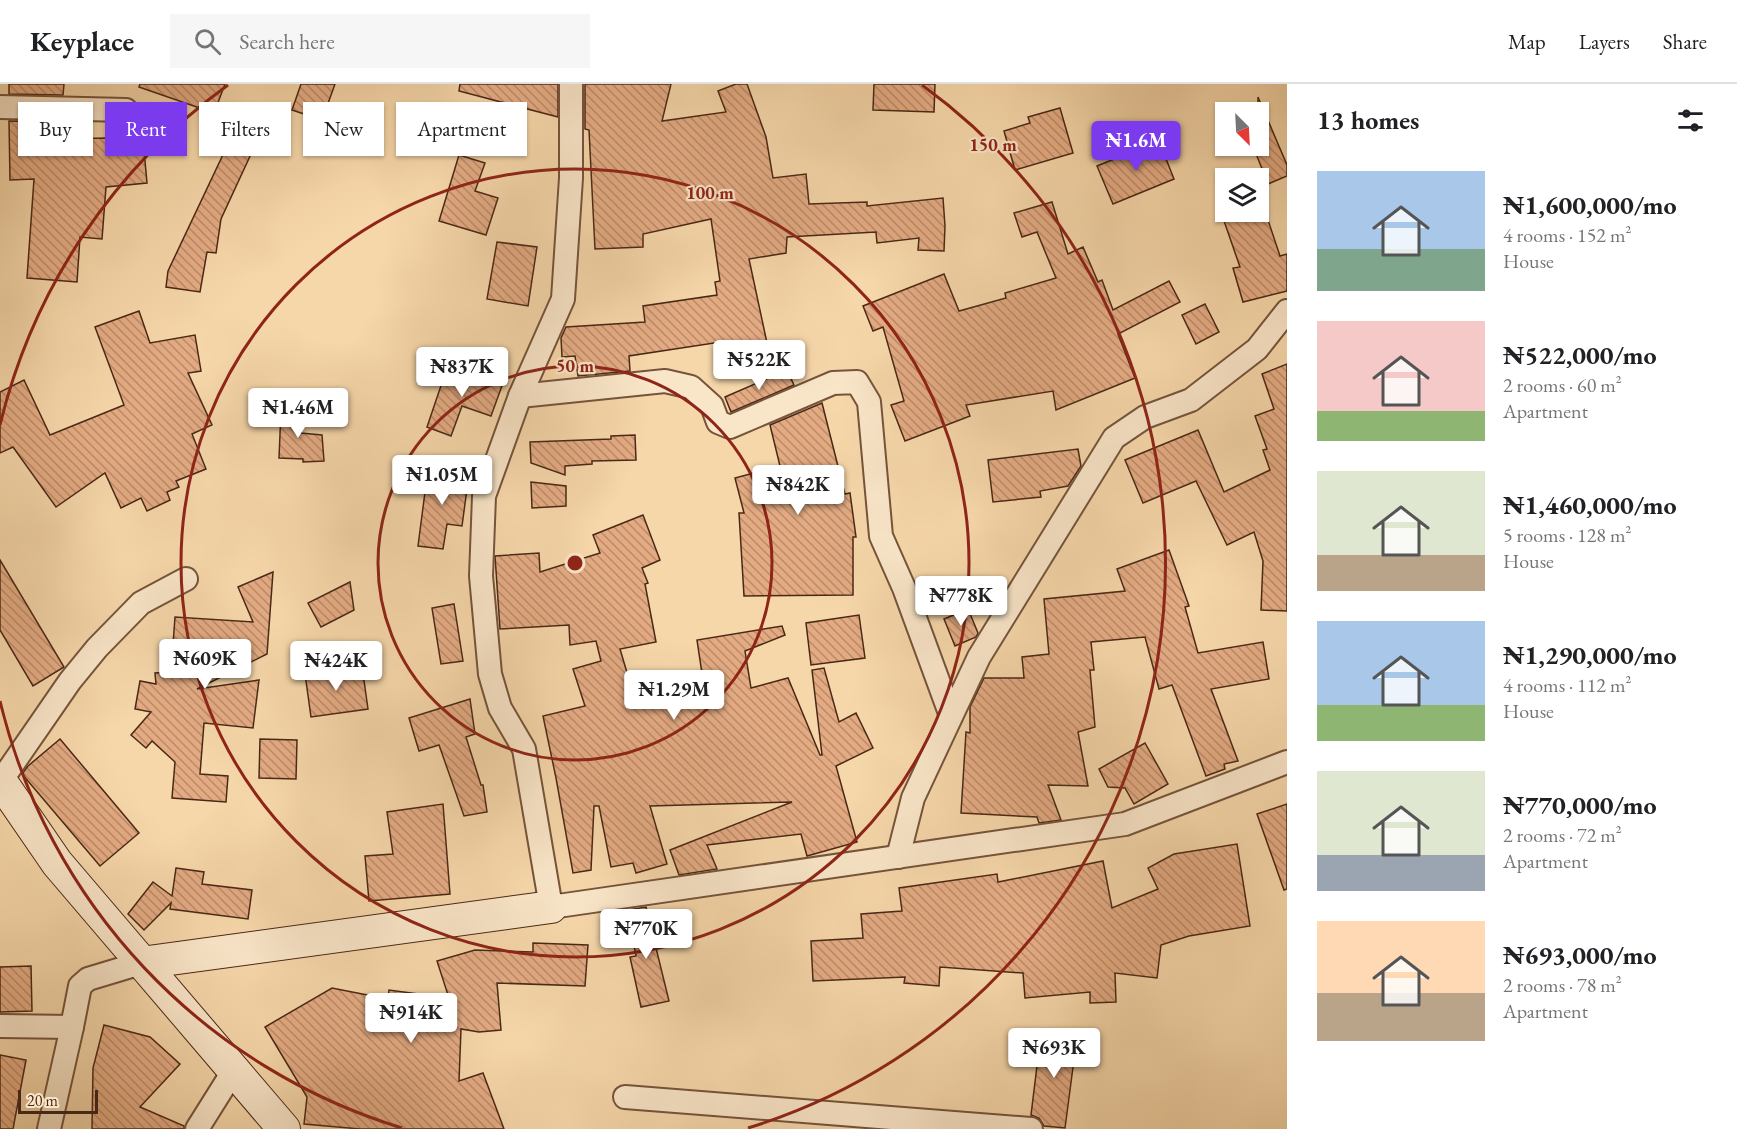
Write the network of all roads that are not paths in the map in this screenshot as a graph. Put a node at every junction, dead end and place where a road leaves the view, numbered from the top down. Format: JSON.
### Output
{"nodes":[{"id":1,"x":571,"y":84,"type":"edge"},
{"id":2,"x":0,"y":107,"type":"edge"},
{"id":3,"x":105,"y":110,"type":"edge"},
{"id":4,"x":1287,"y":311,"type":"edge"},
{"id":5,"x":520,"y":396,"type":"junction"},
{"id":6,"x":186,"y":579,"type":"dead end"},
{"id":7,"x":951,"y":716,"type":"junction"},
{"id":8,"x":1287,"y":762,"type":"edge"},
{"id":9,"x":1,"y":780,"type":"edge"},
{"id":10,"x":898,"y":856,"type":"junction"},
{"id":11,"x":551,"y":907,"type":"junction"},
{"id":12,"x":141,"y":963,"type":"junction"},
{"id":13,"x":0,"y":1026,"type":"edge"},
{"id":14,"x":72,"y":1027,"type":"junction"},
{"id":15,"x":234,"y":1070,"type":"junction"},
{"id":16,"x":625,"y":1097,"type":"dead end"},
{"id":17,"x":49,"y":1129,"type":"edge"},
{"id":18,"x":196,"y":1129,"type":"edge"},
{"id":19,"x":284,"y":1129,"type":"edge"},
{"id":20,"x":1031,"y":1129,"type":"edge"}],
"edges":[{"from":1,"to":5,"type":"street"},
{"from":2,"to":3,"type":"street"},
{"from":4,"to":7,"type":"street"},
{"from":5,"to":7,"type":"street"},
{"from":5,"to":11,"type":"street"},
{"from":6,"to":9,"type":"street"},
{"from":7,"to":10,"type":"street"},
{"from":8,"to":10,"type":"street"},
{"from":9,"to":12,"type":"street"},
{"from":10,"to":11,"type":"street"},
{"from":11,"to":12,"type":"street"},
{"from":12,"to":14,"type":"street"},
{"from":12,"to":15,"type":"street"},
{"from":13,"to":14,"type":"street"},
{"from":14,"to":17,"type":"street"},
{"from":15,"to":18,"type":"street"},
{"from":15,"to":19,"type":"street"},
{"from":16,"to":20,"type":"street"}]}
